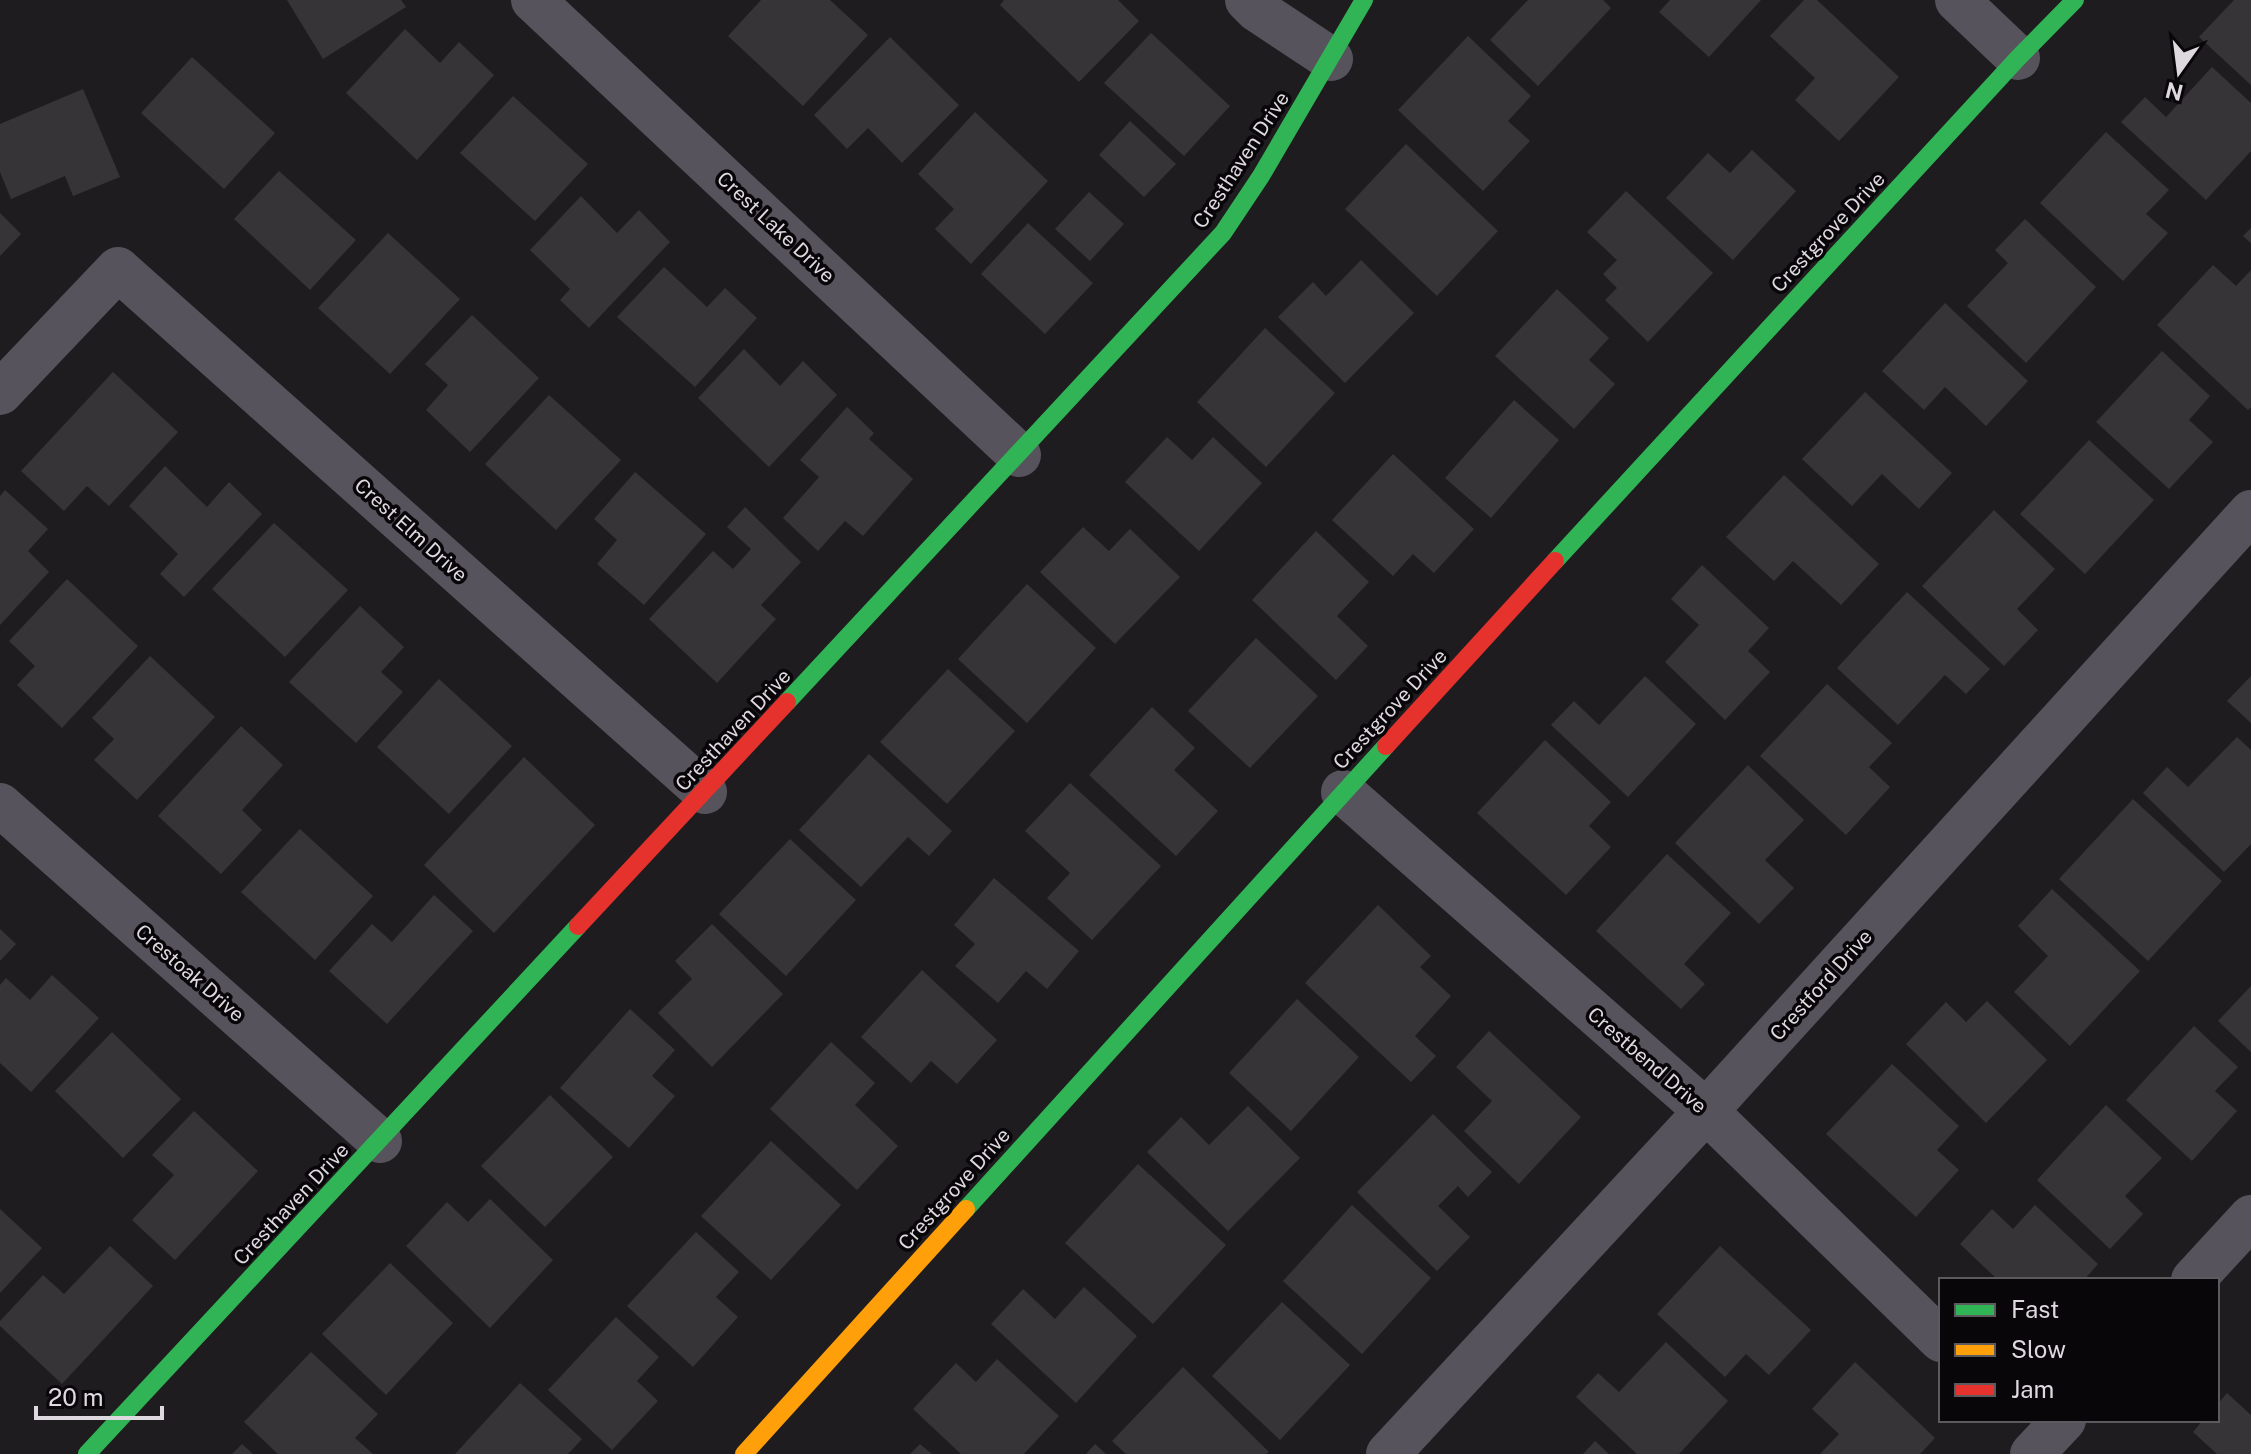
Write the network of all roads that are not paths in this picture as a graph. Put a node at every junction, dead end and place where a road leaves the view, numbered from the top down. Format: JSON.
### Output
{"nodes":[{"id":1,"x":533,"y":0,"type":"edge"},
{"id":2,"x":1247,"y":0,"type":"edge"},
{"id":3,"x":1364,"y":0,"type":"edge"},
{"id":4,"x":1957,"y":0,"type":"edge"},
{"id":5,"x":2075,"y":0,"type":"edge"},
{"id":6,"x":2018,"y":58,"type":"junction"},
{"id":7,"x":1331,"y":59,"type":"junction"},
{"id":8,"x":0,"y":393,"type":"edge"},
{"id":9,"x":1019,"y":455,"type":"junction"},
{"id":10,"x":2251,"y":512,"type":"edge"},
{"id":11,"x":705,"y":792,"type":"junction"},
{"id":12,"x":1343,"y":792,"type":"junction"},
{"id":13,"x":0,"y":805,"type":"edge"},
{"id":14,"x":1706,"y":1111,"type":"junction"},
{"id":15,"x":380,"y":1141,"type":"junction"},
{"id":16,"x":2251,"y":1217,"type":"edge"},
{"id":17,"x":2195,"y":1278,"type":"edge"},
{"id":18,"x":1939,"y":1338,"type":"edge"},
{"id":19,"x":87,"y":1454,"type":"edge"},
{"id":20,"x":744,"y":1454,"type":"edge"},
{"id":21,"x":1388,"y":1454,"type":"edge"}],
"edges":[{"from":1,"to":9,"type":"street","name":"Crest Lake Drive"},
{"from":2,"to":7,"type":"street"},
{"from":3,"to":7,"type":"street","name":"Cresthaven Drive"},
{"from":4,"to":6,"type":"street"},
{"from":5,"to":6,"type":"street","name":"Crestgrove Drive"},
{"from":6,"to":12,"type":"street","name":"Crestgrove Drive"},
{"from":7,"to":9,"type":"street","name":"Cresthaven Drive"},
{"from":8,"to":11,"type":"street","name":"Crest Elm Drive"},
{"from":9,"to":11,"type":"street","name":"Cresthaven Drive"},
{"from":10,"to":14,"type":"street","name":"Crestford Drive"},
{"from":11,"to":15,"type":"street","name":"Cresthaven Drive"},
{"from":12,"to":14,"type":"street","name":"Crestbend Drive"},
{"from":12,"to":20,"type":"street","name":"Crestgrove Drive"},
{"from":13,"to":15,"type":"street","name":"Crestoak Drive"},
{"from":14,"to":18,"type":"street","name":"Crestbend Drive"},
{"from":14,"to":21,"type":"street","name":"Crestford Drive"},
{"from":15,"to":19,"type":"street","name":"Cresthaven Drive"},
{"from":16,"to":17,"type":"street"}]}
